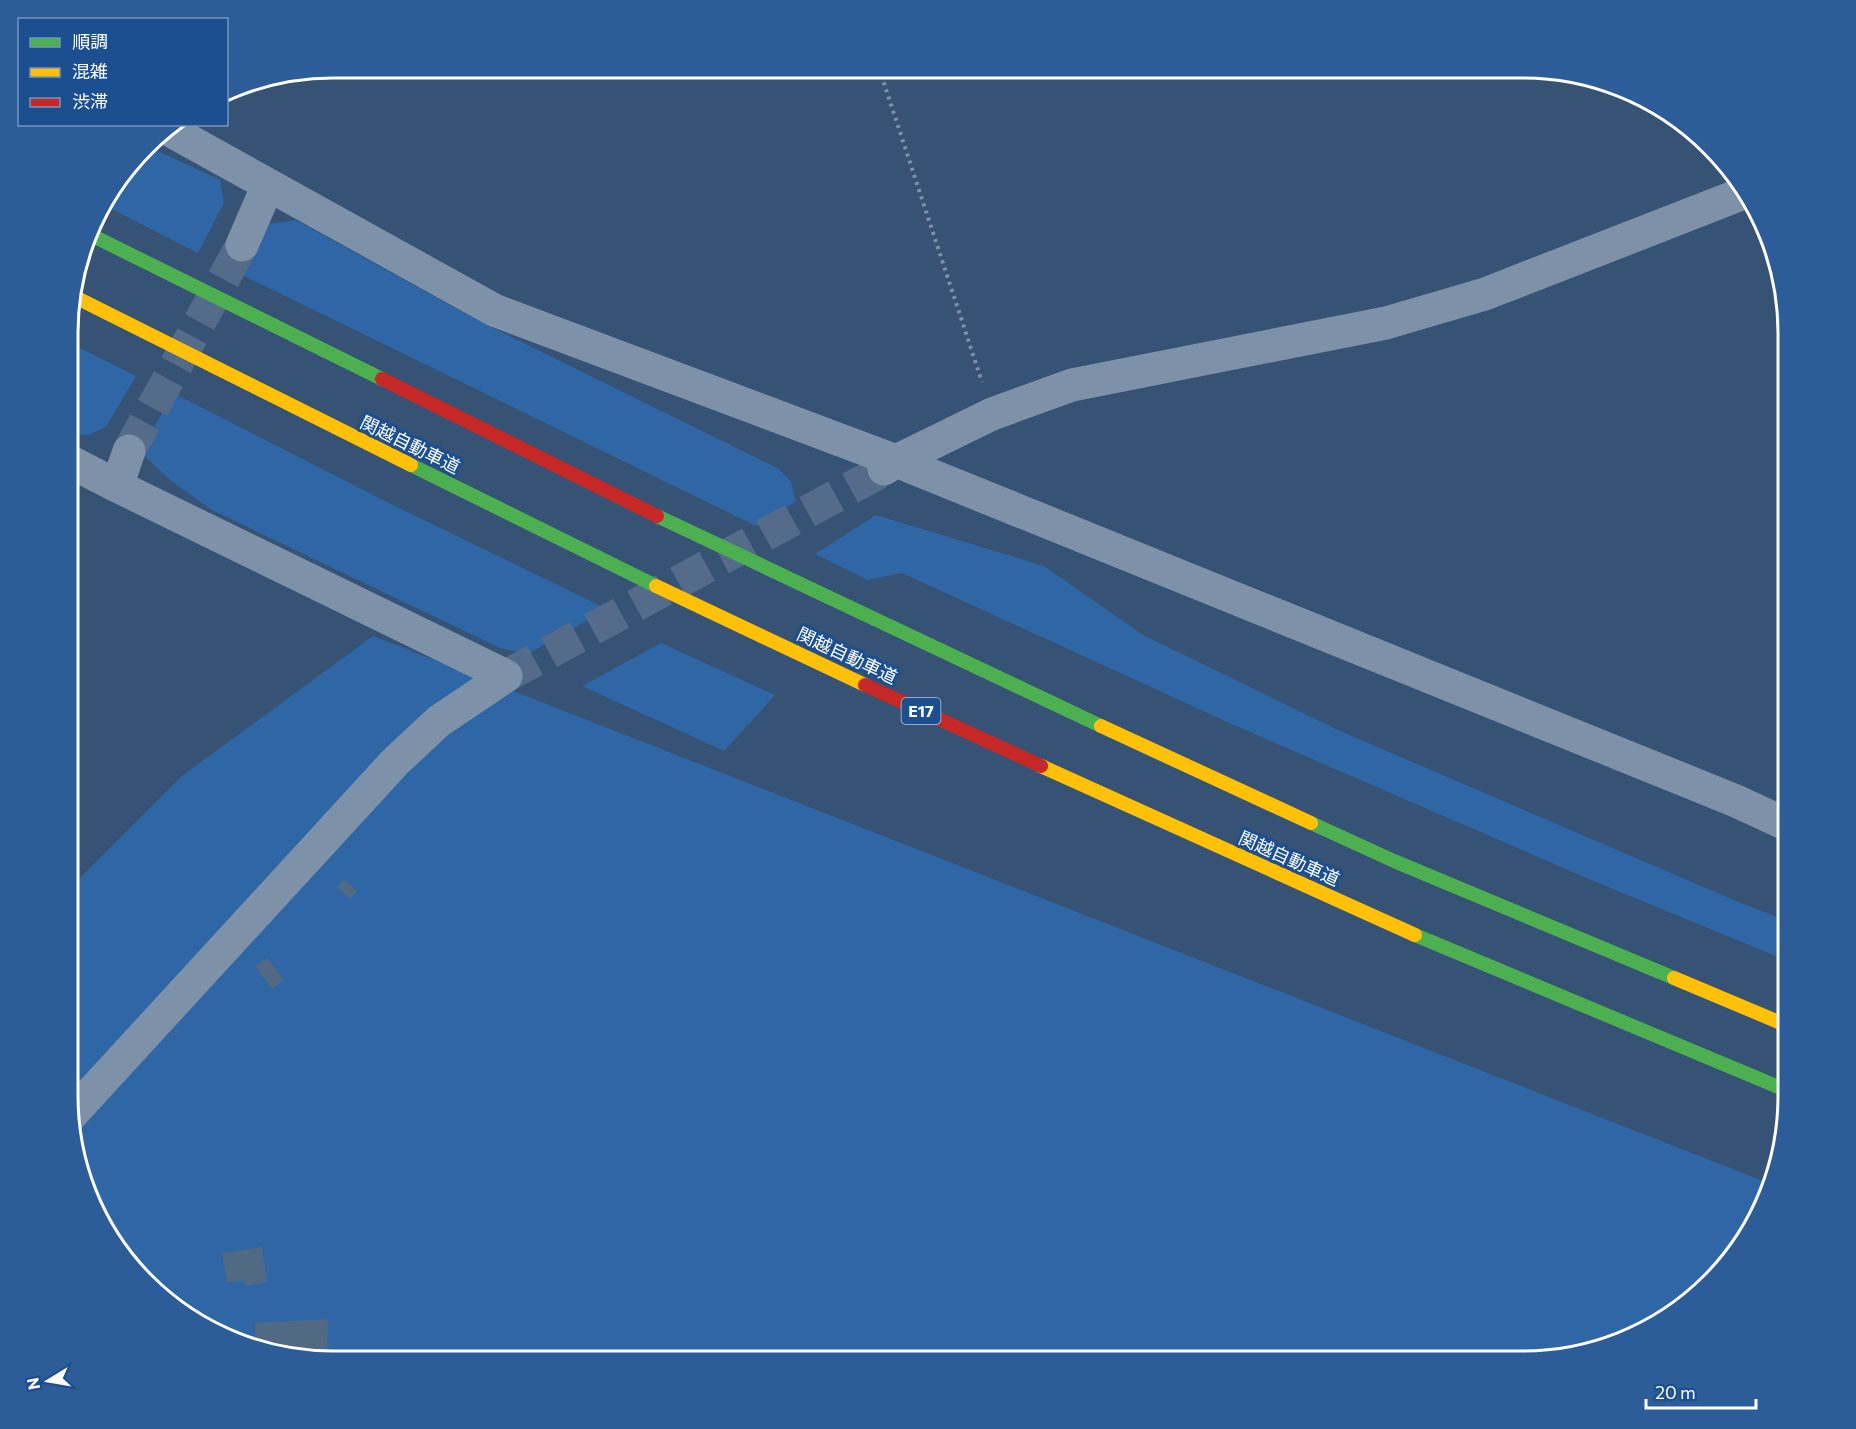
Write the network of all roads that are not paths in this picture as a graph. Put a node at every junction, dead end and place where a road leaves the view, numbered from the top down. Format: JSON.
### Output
{"nodes":[{"id":1,"x":175,"y":133,"type":"edge"},
{"id":2,"x":268,"y":185,"type":"junction"},
{"id":3,"x":1738,"y":195,"type":"edge"},
{"id":4,"x":96,"y":238,"type":"edge"},
{"id":5,"x":243,"y":245,"type":"tunnel mouth"},
{"id":6,"x":80,"y":299,"type":"edge"},
{"id":7,"x":129,"y":451,"type":"tunnel mouth"},
{"id":8,"x":78,"y":466,"type":"edge"},
{"id":9,"x":888,"y":466,"type":"junction"},
{"id":10,"x":117,"y":486,"type":"junction"},
{"id":11,"x":1778,"y":820,"type":"edge"},
{"id":12,"x":1778,"y":1022,"type":"edge"},
{"id":13,"x":1778,"y":1087,"type":"edge"},
{"id":14,"x":79,"y":1107,"type":"edge"}],
"edges":[{"from":1,"to":2,"type":"street"},
{"from":2,"to":5,"type":"street"},
{"from":2,"to":9,"type":"street"},
{"from":3,"to":9,"type":"street"},
{"from":4,"to":12,"type":"highway"},
{"from":6,"to":13,"type":"highway","name":"関越自動車道","number":"E17"},
{"from":7,"to":10,"type":"street"},
{"from":8,"to":10,"type":"street"},
{"from":9,"to":11,"type":"street"},
{"from":10,"to":14,"type":"street"}]}
